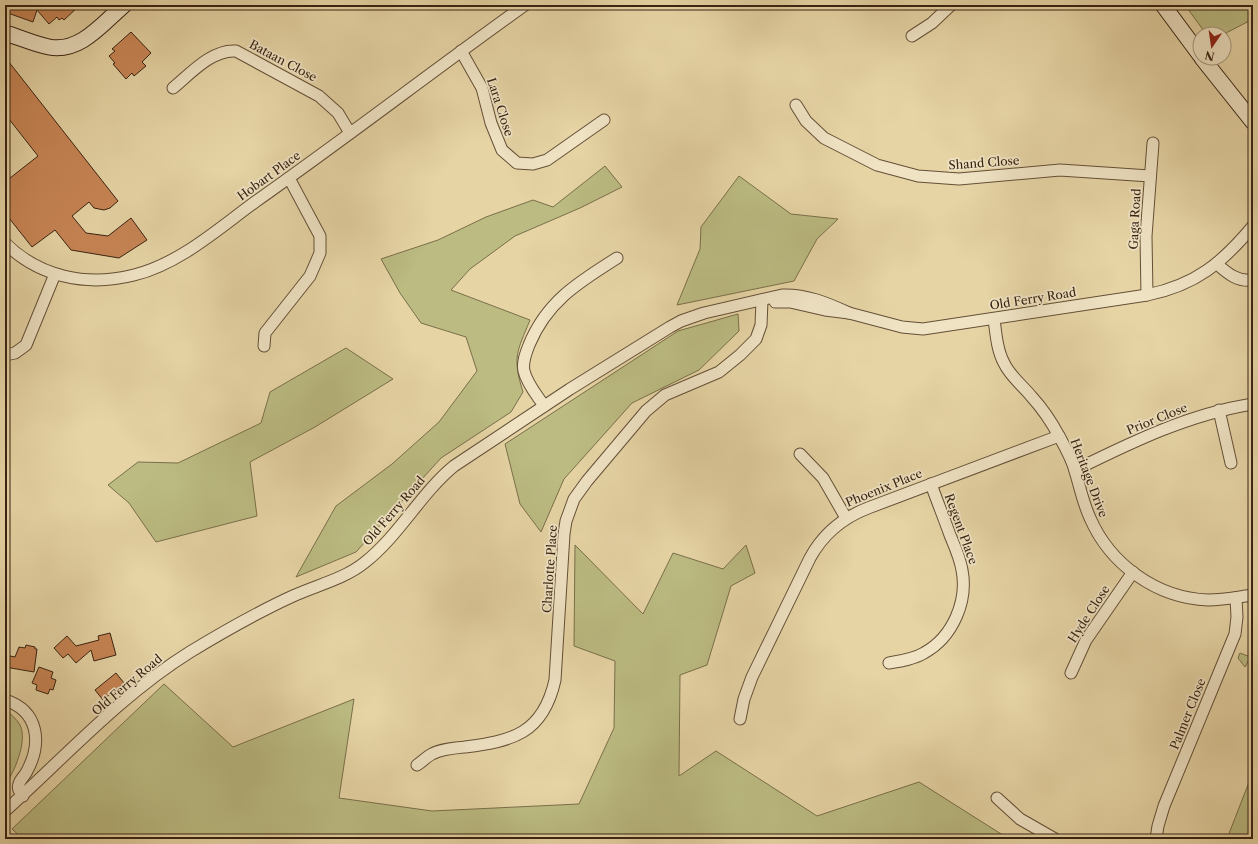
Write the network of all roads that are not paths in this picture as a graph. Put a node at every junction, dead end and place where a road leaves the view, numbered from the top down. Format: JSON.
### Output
{"nodes":[{"id":1,"x":124,"y":5,"type":"edge"},
{"id":2,"x":524,"y":5,"type":"edge"},
{"id":3,"x":951,"y":5,"type":"edge"},
{"id":4,"x":1163,"y":5,"type":"edge"},
{"id":5,"x":5,"y":33,"type":"edge"},
{"id":6,"x":912,"y":36,"type":"dead end"},
{"id":7,"x":1192,"y":44,"type":"edge"},
{"id":8,"x":461,"y":51,"type":"junction"},
{"id":9,"x":1208,"y":66,"type":"edge"},
{"id":10,"x":173,"y":88,"type":"dead end"},
{"id":11,"x":796,"y":105,"type":"dead end"},
{"id":12,"x":604,"y":120,"type":"dead end"},
{"id":13,"x":1253,"y":122,"type":"edge"},
{"id":14,"x":350,"y":133,"type":"junction"},
{"id":15,"x":1153,"y":143,"type":"dead end"},
{"id":16,"x":1150,"y":176,"type":"junction"},
{"id":17,"x":289,"y":178,"type":"junction"},
{"id":18,"x":1253,"y":226,"type":"edge"},
{"id":19,"x":5,"y":243,"type":"edge"},
{"id":20,"x":617,"y":258,"type":"dead end"},
{"id":21,"x":1217,"y":264,"type":"junction"},
{"id":22,"x":55,"y":274,"type":"junction"},
{"id":23,"x":1253,"y":280,"type":"edge"},
{"id":24,"x":1147,"y":295,"type":"junction"},
{"id":25,"x":762,"y":300,"type":"junction"},
{"id":26,"x":994,"y":319,"type":"junction"},
{"id":27,"x":264,"y":346,"type":"dead end"},
{"id":28,"x":5,"y":355,"type":"edge"},
{"id":29,"x":1253,"y":404,"type":"edge"},
{"id":30,"x":544,"y":406,"type":"junction"},
{"id":31,"x":1220,"y":410,"type":"junction"},
{"id":32,"x":1059,"y":436,"type":"junction"},
{"id":33,"x":800,"y":454,"type":"dead end"},
{"id":34,"x":1231,"y":463,"type":"dead end"},
{"id":35,"x":1075,"y":470,"type":"junction"},
{"id":36,"x":931,"y":484,"type":"junction"},
{"id":37,"x":846,"y":518,"type":"junction"},
{"id":38,"x":1133,"y":572,"type":"junction"},
{"id":39,"x":1253,"y":595,"type":"edge"},
{"id":40,"x":1236,"y":598,"type":"junction"},
{"id":41,"x":889,"y":663,"type":"dead end"},
{"id":42,"x":1071,"y":673,"type":"dead end"},
{"id":43,"x":5,"y":700,"type":"edge"},
{"id":44,"x":740,"y":719,"type":"dead end"},
{"id":45,"x":417,"y":765,"type":"dead end"},
{"id":46,"x":22,"y":796,"type":"junction"},
{"id":47,"x":997,"y":798,"type":"dead end"},
{"id":48,"x":5,"y":811,"type":"edge"},
{"id":49,"x":1055,"y":839,"type":"edge"},
{"id":50,"x":1156,"y":839,"type":"edge"}],
"edges":[{"from":1,"to":5,"type":"street"},
{"from":2,"to":8,"type":"street","name":"Hobart Place"},
{"from":3,"to":6,"type":"street"},
{"from":4,"to":7,"type":"street"},
{"from":8,"to":12,"type":"street","name":"Lara Close"},
{"from":8,"to":14,"type":"street","name":"Hobart Place"},
{"from":9,"to":13,"type":"street"},
{"from":10,"to":14,"type":"street","name":"Bataan Close"},
{"from":11,"to":16,"type":"street","name":"Shand Close"},
{"from":14,"to":17,"type":"street","name":"Hobart Place"},
{"from":15,"to":16,"type":"street","name":"Gaga Road"},
{"from":16,"to":24,"type":"street","name":"Gaga Road"},
{"from":17,"to":22,"type":"street","name":"Hobart Place"},
{"from":17,"to":27,"type":"street"},
{"from":18,"to":21,"type":"street","name":"Old Ferry Road"},
{"from":19,"to":22,"type":"street","name":"Hobart Place"},
{"from":20,"to":30,"type":"street"},
{"from":21,"to":23,"type":"street"},
{"from":21,"to":24,"type":"street","name":"Old Ferry Road"},
{"from":22,"to":28,"type":"street"},
{"from":24,"to":26,"type":"street","name":"Old Ferry Road"},
{"from":25,"to":26,"type":"street","name":"Old Ferry Road"},
{"from":25,"to":30,"type":"street","name":"Old Ferry Road"},
{"from":25,"to":45,"type":"street","name":"Charlotte Place"},
{"from":26,"to":32,"type":"street","name":"Heritage Drive"},
{"from":29,"to":31,"type":"street","name":"Prior Close"},
{"from":30,"to":46,"type":"street","name":"Old Ferry Road"},
{"from":31,"to":34,"type":"street"},
{"from":31,"to":35,"type":"street","name":"Prior Close"},
{"from":32,"to":35,"type":"street","name":"Heritage Drive"},
{"from":32,"to":36,"type":"street","name":"Phoenix Place"},
{"from":33,"to":37,"type":"street"},
{"from":35,"to":38,"type":"street","name":"Heritage Drive"},
{"from":36,"to":37,"type":"street","name":"Phoenix Place"},
{"from":36,"to":41,"type":"street","name":"Regent Place"},
{"from":37,"to":44,"type":"street","name":"Phoenix Place"},
{"from":38,"to":40,"type":"street","name":"Heritage Drive"},
{"from":38,"to":42,"type":"street","name":"Hyde Close"},
{"from":39,"to":40,"type":"street","name":"Heritage Drive"},
{"from":40,"to":50,"type":"street","name":"Palmer Close"},
{"from":43,"to":46,"type":"street"},
{"from":46,"to":48,"type":"street","name":"Old Ferry Road"},
{"from":47,"to":49,"type":"street"}]}
